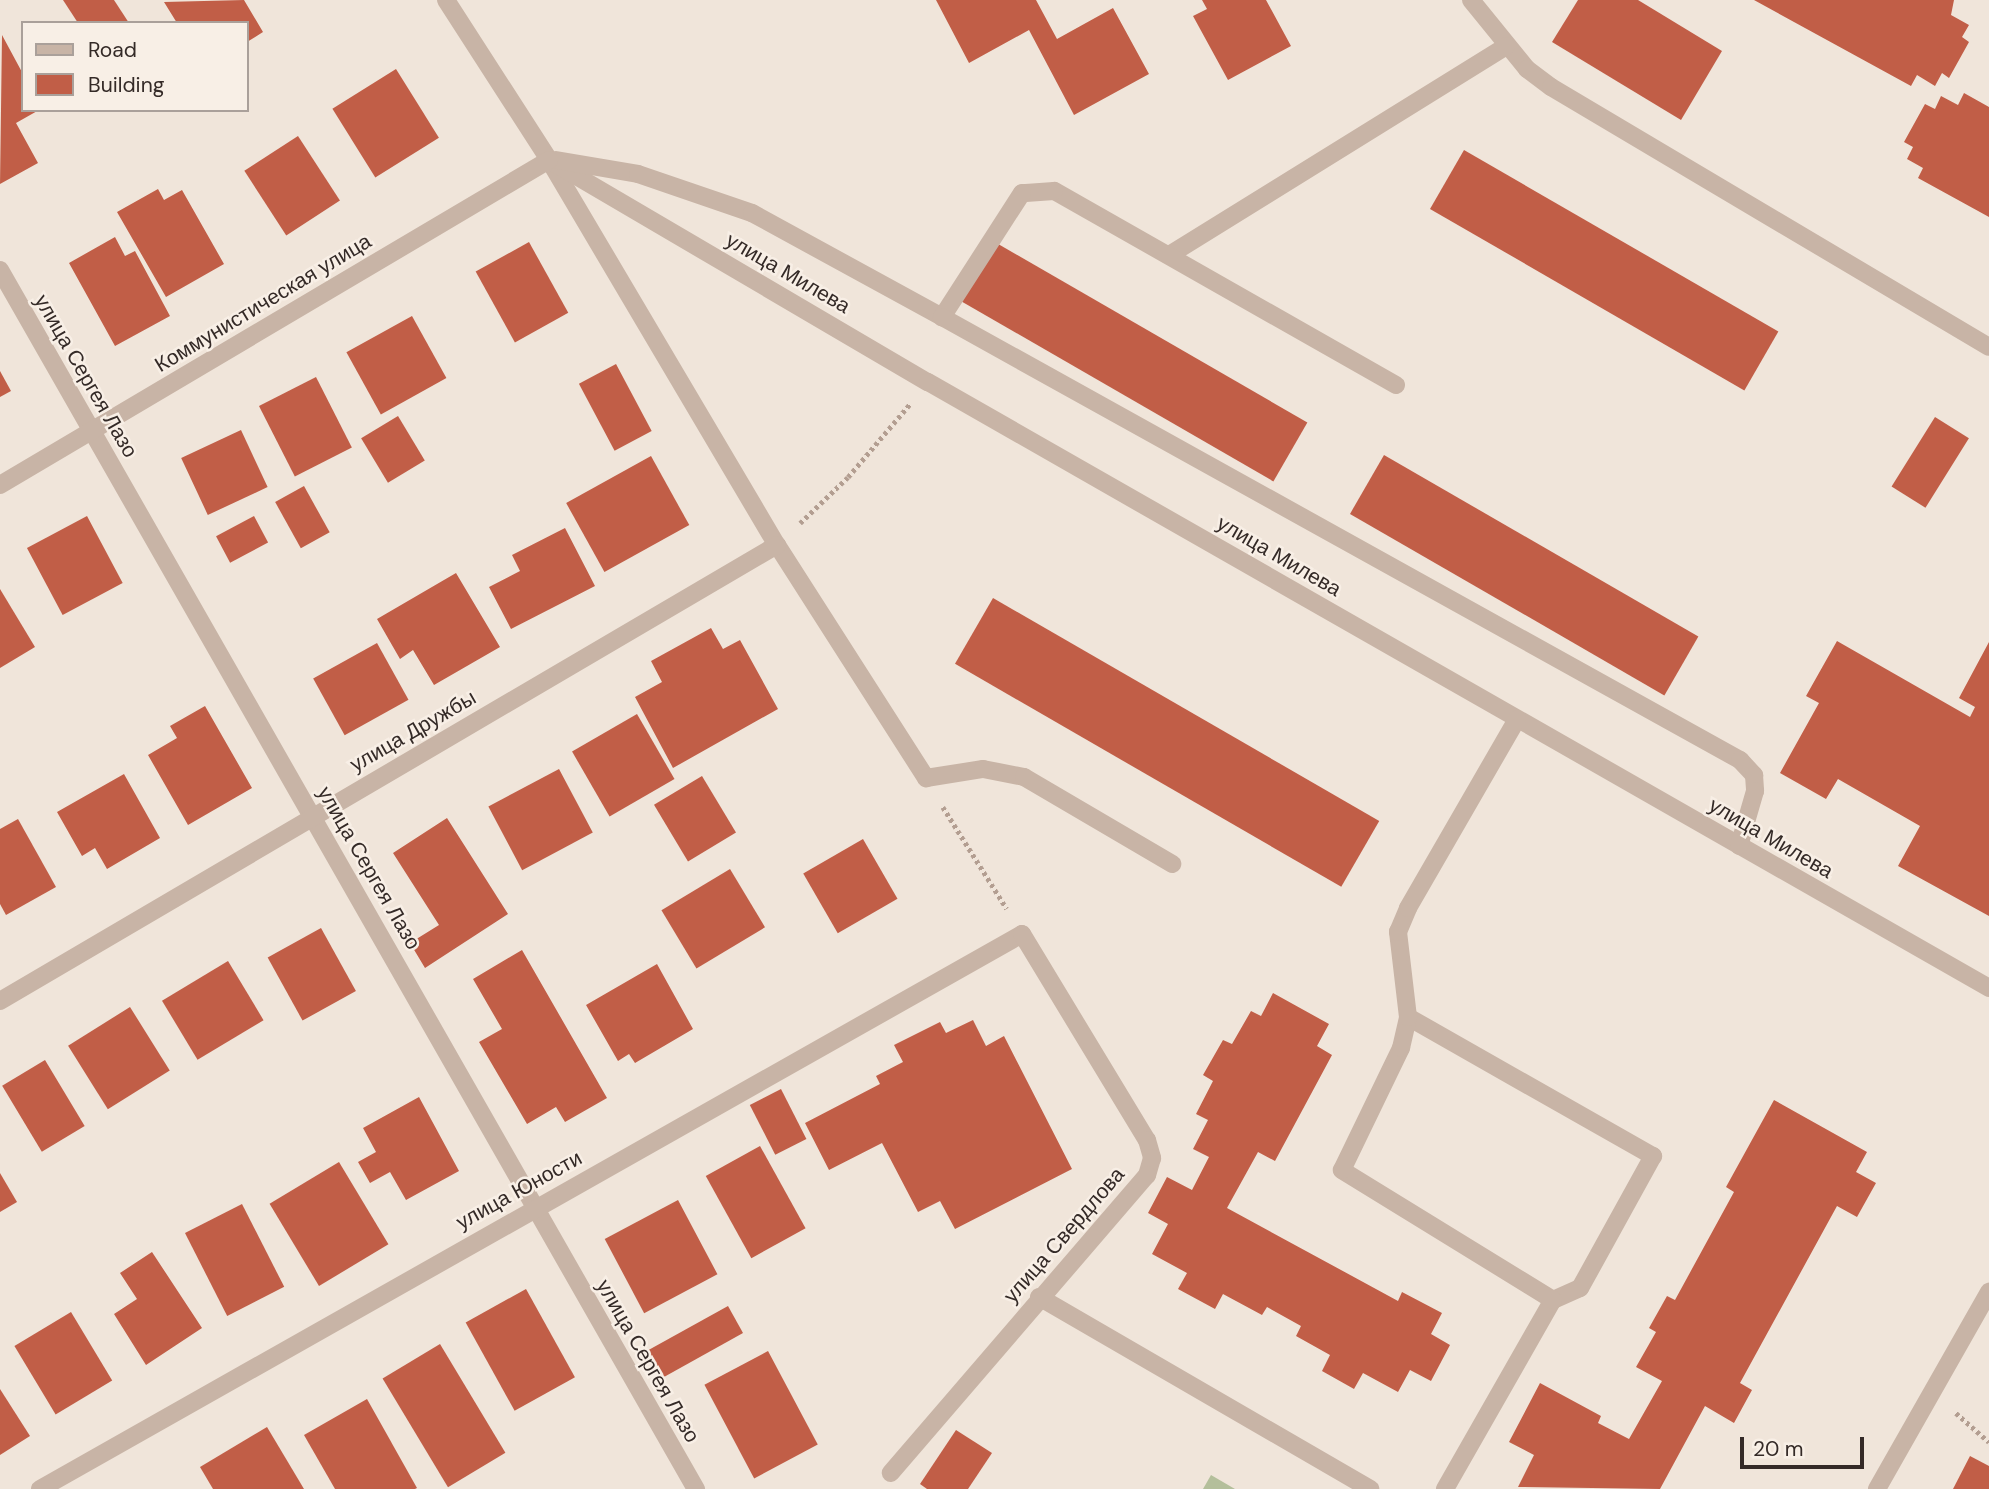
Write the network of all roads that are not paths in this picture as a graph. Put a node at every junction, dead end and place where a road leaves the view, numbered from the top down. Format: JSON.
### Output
{"nodes":[{"id":1,"x":446,"y":0,"type":"edge"},
{"id":2,"x":1471,"y":0,"type":"edge"},
{"id":3,"x":1506,"y":46,"type":"junction"},
{"id":4,"x":549,"y":160,"type":"junction"},
{"id":5,"x":1171,"y":254,"type":"junction"},
{"id":6,"x":0,"y":270,"type":"edge"},
{"id":7,"x":942,"y":317,"type":"junction"},
{"id":8,"x":1989,"y":347,"type":"edge"},
{"id":9,"x":1396,"y":385,"type":"dead end"},
{"id":10,"x":91,"y":432,"type":"junction"},
{"id":11,"x":0,"y":485,"type":"edge"},
{"id":12,"x":777,"y":545,"type":"junction"},
{"id":13,"x":1517,"y":719,"type":"junction"},
{"id":14,"x":313,"y":816,"type":"junction"},
{"id":15,"x":1739,"y":846,"type":"junction"},
{"id":16,"x":1172,"y":864,"type":"dead end"},
{"id":17,"x":1022,"y":934,"type":"joint"},
{"id":18,"x":1989,"y":988,"type":"edge"},
{"id":19,"x":0,"y":1000,"type":"edge"},
{"id":20,"x":1408,"y":1017,"type":"junction"},
{"id":21,"x":534,"y":1206,"type":"junction"},
{"id":22,"x":1989,"y":1292,"type":"edge"},
{"id":23,"x":1040,"y":1297,"type":"junction"},
{"id":24,"x":1553,"y":1300,"type":"junction"},
{"id":25,"x":891,"y":1473,"type":"dead end"},
{"id":26,"x":40,"y":1489,"type":"edge"},
{"id":27,"x":695,"y":1489,"type":"edge"},
{"id":28,"x":1370,"y":1489,"type":"edge"},
{"id":29,"x":1445,"y":1489,"type":"edge"},
{"id":30,"x":1877,"y":1489,"type":"edge"}],
"edges":[{"from":1,"to":4,"type":"street"},
{"from":2,"to":3,"type":"street"},
{"from":3,"to":5,"type":"street"},
{"from":3,"to":8,"type":"street"},
{"from":4,"to":7,"type":"street"},
{"from":4,"to":10,"type":"street","name":"Коммунистическая улица"},
{"from":4,"to":12,"type":"street"},
{"from":4,"to":13,"type":"street","name":"улица Милева"},
{"from":5,"to":7,"type":"street"},
{"from":5,"to":9,"type":"street"},
{"from":6,"to":10,"type":"street","name":"улица Сергея Лазо"},
{"from":7,"to":15,"type":"street"},
{"from":10,"to":11,"type":"street","name":"Коммунистическая улица"},
{"from":10,"to":14,"type":"street","name":"улица Сергея Лазо"},
{"from":12,"to":14,"type":"street","name":"улица Дружбы"},
{"from":12,"to":16,"type":"street"},
{"from":13,"to":15,"type":"street","name":"улица Милева"},
{"from":13,"to":20,"type":"street"},
{"from":14,"to":19,"type":"street","name":"улица Дружбы"},
{"from":14,"to":21,"type":"street","name":"улица Сергея Лазо"},
{"from":15,"to":18,"type":"street","name":"улица Милева"},
{"from":17,"to":21,"type":"street","name":"улица Юности"},
{"from":17,"to":23,"type":"street","name":"улица Свердлова"},
{"from":20,"to":24,"type":"street"},
{"from":20,"to":24,"type":"street"},
{"from":21,"to":26,"type":"street","name":"улица Юности"},
{"from":21,"to":27,"type":"street","name":"улица Сергея Лазо"},
{"from":22,"to":30,"type":"street"},
{"from":23,"to":25,"type":"street","name":"улица Свердлова"},
{"from":23,"to":28,"type":"street"},
{"from":24,"to":29,"type":"street"}]}
